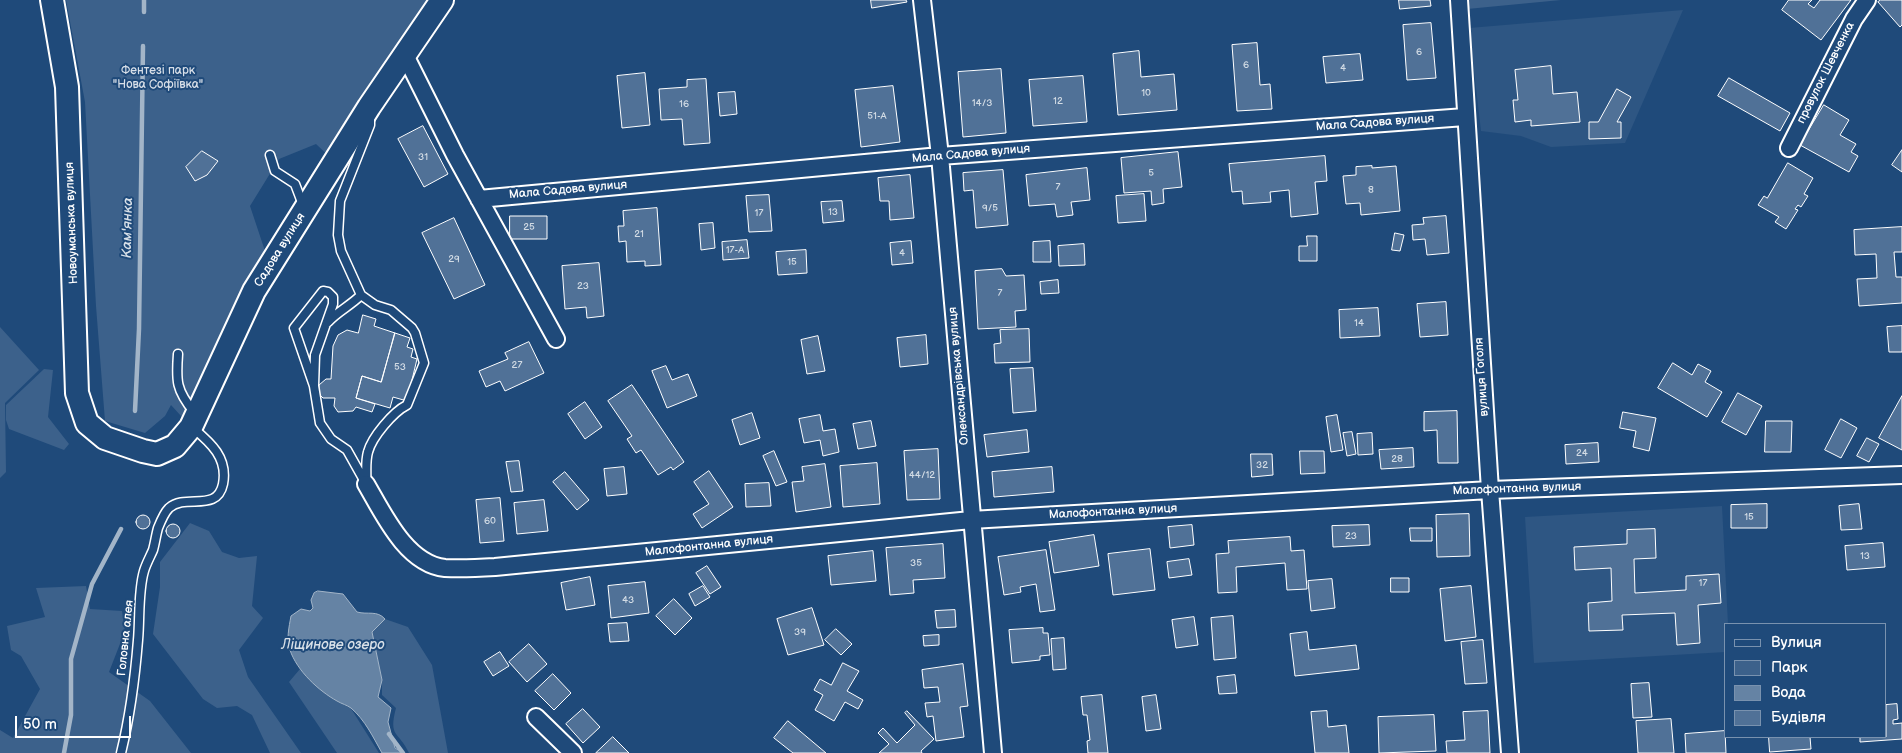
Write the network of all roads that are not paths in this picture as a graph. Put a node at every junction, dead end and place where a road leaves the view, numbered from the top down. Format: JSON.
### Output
{"nodes":[{"id":1,"x":52,"y":0,"type":"edge"},
{"id":2,"x":442,"y":0,"type":"edge"},
{"id":3,"x":922,"y":0,"type":"edge"},
{"id":4,"x":1459,"y":0,"type":"edge"},
{"id":5,"x":1867,"y":0,"type":"edge"},
{"id":6,"x":405,"y":55,"type":"junction"},
{"id":7,"x":369,"y":107,"type":"junction"},
{"id":8,"x":1465,"y":117,"type":"junction"},
{"id":9,"x":1789,"y":148,"type":"dead end"},
{"id":10,"x":270,"y":155,"type":"dead end"},
{"id":11,"x":940,"y":156,"type":"junction"},
{"id":12,"x":478,"y":198,"type":"junction"},
{"id":13,"x":305,"y":210,"type":"junction"},
{"id":14,"x":361,"y":295,"type":"junction"},
{"id":15,"x":325,"y":325,"type":"junction"},
{"id":16,"x":556,"y":339,"type":"dead end"},
{"id":17,"x":178,"y":354,"type":"dead end"},
{"id":18,"x":314,"y":386,"type":"junction"},
{"id":19,"x":194,"y":421,"type":"junction"},
{"id":20,"x":105,"y":438,"type":"joint"},
{"id":21,"x":1902,"y":475,"type":"edge"},
{"id":22,"x":366,"y":484,"type":"junction"},
{"id":23,"x":1490,"y":490,"type":"junction"},
{"id":24,"x":972,"y":520,"type":"junction"},
{"id":25,"x":536,"y":717,"type":"dead end"},
{"id":26,"x":122,"y":753,"type":"edge"},
{"id":27,"x":573,"y":753,"type":"edge"},
{"id":28,"x":992,"y":753,"type":"edge"},
{"id":29,"x":1510,"y":753,"type":"edge"}],
"edges":[{"from":1,"to":20,"type":"street","name":"Новоуманська вулиця"},
{"from":2,"to":6,"type":"street","name":"Садова вулиця"},
{"from":3,"to":11,"type":"street","name":"Олександрівська вулиця"},
{"from":4,"to":8,"type":"street","name":"вулиця Гоголя"},
{"from":5,"to":9,"type":"street","name":"провулок Шевченка"},
{"from":6,"to":7,"type":"street","name":"Садова вулиця"},
{"from":6,"to":12,"type":"street"},
{"from":7,"to":13,"type":"street","name":"Садова вулиця"},
{"from":7,"to":14,"type":"lane"},
{"from":8,"to":11,"type":"street","name":"Мала Садова вулиця"},
{"from":8,"to":23,"type":"street","name":"вулиця Гоголя"},
{"from":10,"to":13,"type":"lane"},
{"from":11,"to":12,"type":"street","name":"Мала Садова вулиця"},
{"from":11,"to":24,"type":"street","name":"Олександрівська вулиця"},
{"from":12,"to":16,"type":"street"},
{"from":13,"to":19,"type":"street","name":"Садова вулиця"},
{"from":14,"to":15,"type":"lane"},
{"from":14,"to":22,"type":"lane"},
{"from":15,"to":18,"type":"lane"},
{"from":15,"to":18,"type":"lane"},
{"from":17,"to":19,"type":"lane"},
{"from":18,"to":22,"type":"lane"},
{"from":19,"to":20,"type":"street","name":"Садова вулиця"},
{"from":19,"to":26,"type":"lane","name":"Головна алея"},
{"from":21,"to":23,"type":"street","name":"Малофонтанна вулиця"},
{"from":22,"to":24,"type":"street","name":"Малофонтанна вулиця"},
{"from":23,"to":24,"type":"street","name":"Малофонтанна вулиця"},
{"from":23,"to":29,"type":"street","name":"вулиця Гоголя"},
{"from":24,"to":28,"type":"street","name":"Олександрівська вулиця"},
{"from":25,"to":27,"type":"street"}]}
